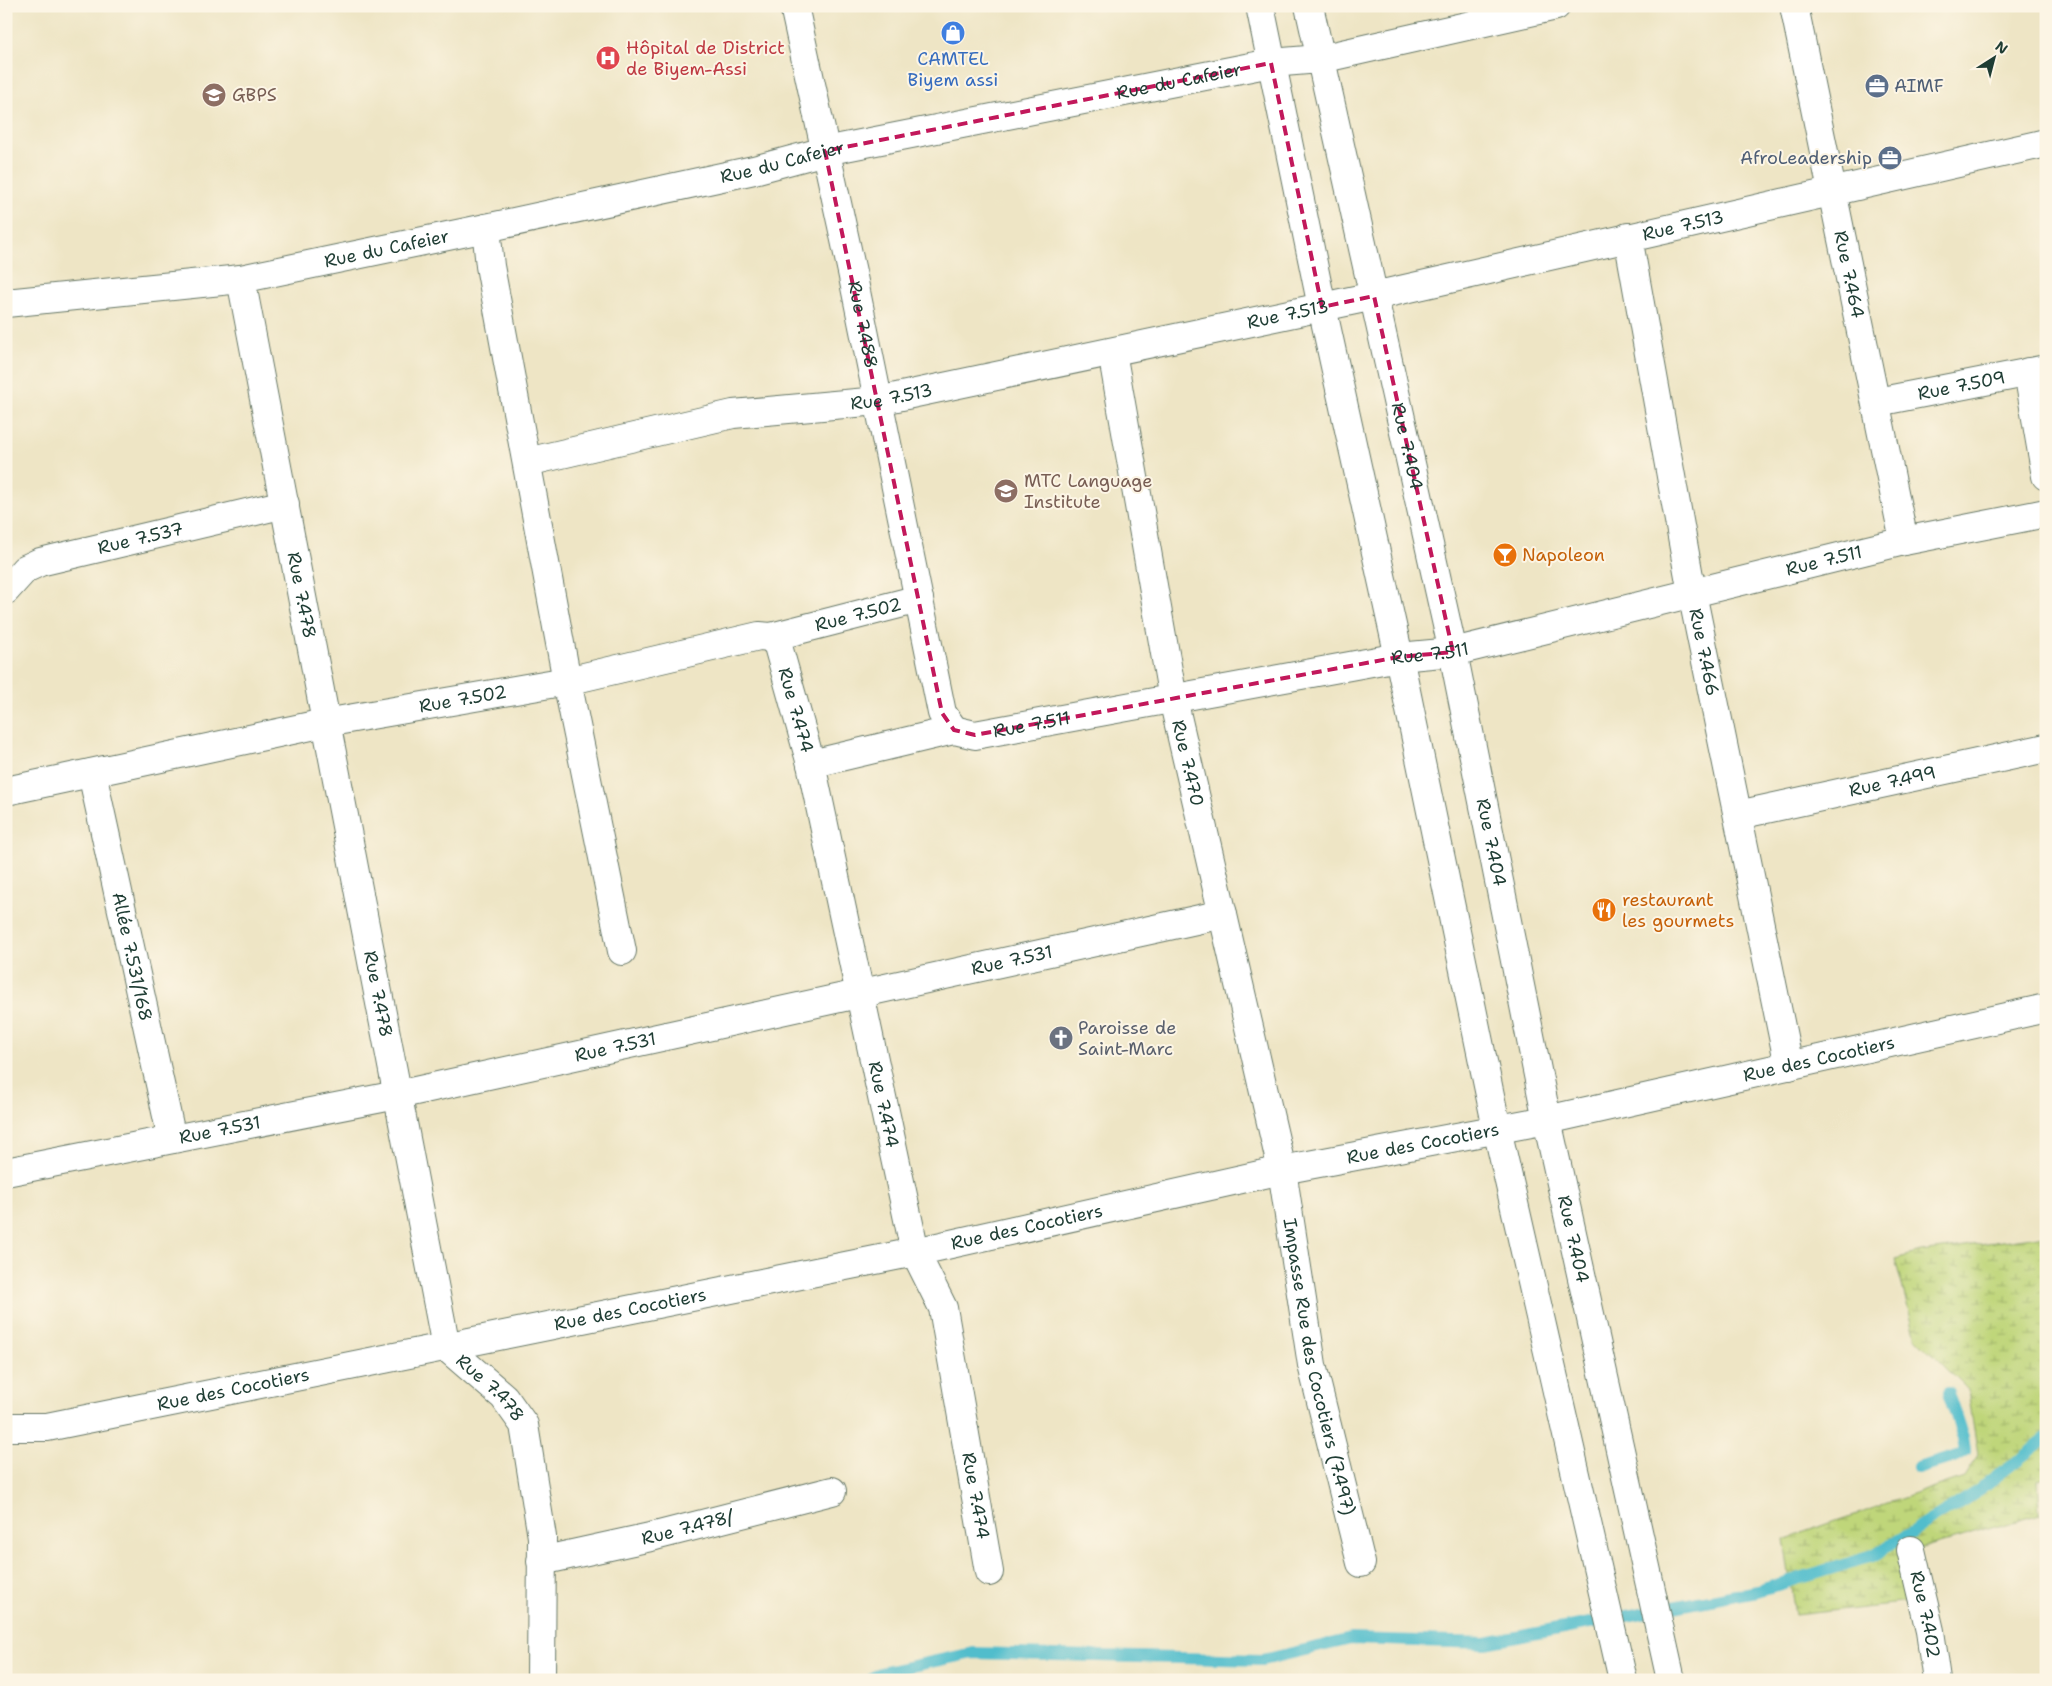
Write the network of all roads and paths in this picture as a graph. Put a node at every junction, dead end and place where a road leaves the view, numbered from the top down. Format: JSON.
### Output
{"nodes":[{"id":1,"x":794,"y":6,"type":"edge"},
{"id":2,"x":1260,"y":6,"type":"edge"},
{"id":3,"x":1310,"y":6,"type":"edge"},
{"id":4,"x":1556,"y":6,"type":"edge"},
{"id":5,"x":1794,"y":6,"type":"edge"},
{"id":6,"x":1320,"y":59,"type":"junction"},
{"id":7,"x":1271,"y":63,"type":"junction"},
{"id":8,"x":2046,"y":143,"type":"edge"},
{"id":9,"x":825,"y":152,"type":"junction"},
{"id":10,"x":1833,"y":190,"type":"junction"},
{"id":11,"x":486,"y":228,"type":"junction"},
{"id":12,"x":1628,"y":237,"type":"junction"},
{"id":13,"x":241,"y":278,"type":"junction"},
{"id":14,"x":1374,"y":296,"type":"junction"},
{"id":15,"x":6,"y":303,"type":"edge"},
{"id":16,"x":1322,"y":306,"type":"junction"},
{"id":17,"x":1112,"y":352,"type":"junction"},
{"id":18,"x":2037,"y":371,"type":"edge"},
{"id":19,"x":878,"y":401,"type":"junction"},
{"id":20,"x":1876,"y":402,"type":"junction"},
{"id":21,"x":527,"y":462,"type":"junction"},
{"id":22,"x":2046,"y":476,"type":"edge"},
{"id":23,"x":284,"y":504,"type":"junction"},
{"id":24,"x":2046,"y":513,"type":"edge"},
{"id":25,"x":1904,"y":541,"type":"junction"},
{"id":26,"x":6,"y":590,"type":"edge"},
{"id":27,"x":1692,"y":593,"type":"junction"},
{"id":28,"x":918,"y":599,"type":"junction"},
{"id":29,"x":771,"y":637,"type":"junction"},
{"id":30,"x":1453,"y":652,"type":"junction"},
{"id":31,"x":1400,"y":657,"type":"junction"},
{"id":32,"x":568,"y":681,"type":"junction"},
{"id":33,"x":1173,"y":699,"type":"junction"},
{"id":34,"x":325,"y":723,"type":"junction"},
{"id":35,"x":954,"y":730,"type":"junction"},
{"id":36,"x":2046,"y":748,"type":"edge"},
{"id":37,"x":811,"y":764,"type":"junction"},
{"id":38,"x":92,"y":773,"type":"junction"},
{"id":39,"x":6,"y":791,"type":"edge"},
{"id":40,"x":1738,"y":815,"type":"junction"},
{"id":41,"x":1223,"y":914,"type":"junction"},
{"id":42,"x":622,"y":951,"type":"dead end"},
{"id":43,"x":860,"y":994,"type":"junction"},
{"id":44,"x":2046,"y":1008,"type":"edge"},
{"id":45,"x":1789,"y":1066,"type":"junction"},
{"id":46,"x":397,"y":1095,"type":"junction"},
{"id":47,"x":1547,"y":1120,"type":"junction"},
{"id":48,"x":1497,"y":1128,"type":"junction"},
{"id":49,"x":172,"y":1139,"type":"junction"},
{"id":50,"x":1282,"y":1170,"type":"junction"},
{"id":51,"x":6,"y":1172,"type":"edge"},
{"id":52,"x":915,"y":1252,"type":"junction"},
{"id":53,"x":446,"y":1347,"type":"junction"},
{"id":54,"x":6,"y":1427,"type":"edge"},
{"id":55,"x":832,"y":1491,"type":"dead end"},
{"id":56,"x":1911,"y":1550,"type":"dead end"},
{"id":57,"x":541,"y":1561,"type":"junction"},
{"id":58,"x":1361,"y":1563,"type":"dead end"},
{"id":59,"x":989,"y":1572,"type":"dead end"},
{"id":60,"x":541,"y":1680,"type":"edge"},
{"id":61,"x":1623,"y":1680,"type":"edge"},
{"id":62,"x":1671,"y":1680,"type":"edge"},
{"id":63,"x":1937,"y":1680,"type":"edge"}],
"edges":[{"from":1,"to":9,"type":"street","name":"Rue 7.488"},
{"from":2,"to":7,"type":"street"},
{"from":3,"to":6,"type":"street","name":"Rue 7.404"},
{"from":4,"to":6,"type":"street","name":"Rue du Cafeier"},
{"from":5,"to":10,"type":"street","name":"Rue 7.464"},
{"from":6,"to":7,"type":"street","name":"Rue du Cafeier"},
{"from":6,"to":14,"type":"street","name":"Rue 7.404"},
{"from":7,"to":9,"type":"street","name":"Rue du Cafeier"},
{"from":7,"to":16,"type":"street"},
{"from":8,"to":10,"type":"street","name":"Rue 7.513"},
{"from":9,"to":11,"type":"street","name":"Rue du Cafeier"},
{"from":9,"to":19,"type":"street","name":"Rue 7.488"},
{"from":10,"to":12,"type":"street","name":"Rue 7.513"},
{"from":10,"to":20,"type":"street","name":"Rue 7.464"},
{"from":11,"to":13,"type":"street","name":"Rue du Cafeier"},
{"from":11,"to":21,"type":"street"},
{"from":12,"to":14,"type":"street","name":"Rue 7.513"},
{"from":12,"to":27,"type":"street","name":"Rue 7.466"},
{"from":13,"to":15,"type":"street","name":"Rue du Cafeier"},
{"from":13,"to":23,"type":"street","name":"Rue 7.478"},
{"from":14,"to":16,"type":"street","name":"Rue 7.513"},
{"from":14,"to":30,"type":"street","name":"Rue 7.404"},
{"from":16,"to":17,"type":"street","name":"Rue 7.513"},
{"from":16,"to":31,"type":"street"},
{"from":17,"to":19,"type":"street","name":"Rue 7.513"},
{"from":17,"to":33,"type":"street","name":"Rue 7.470"},
{"from":18,"to":20,"type":"street","name":"Rue 7.509"},
{"from":18,"to":22,"type":"street"},
{"from":19,"to":21,"type":"street","name":"Rue 7.513"},
{"from":19,"to":28,"type":"street","name":"Rue 7.488"},
{"from":20,"to":25,"type":"street","name":"Rue 7.464"},
{"from":21,"to":32,"type":"street"},
{"from":23,"to":26,"type":"street","name":"Rue 7.537"},
{"from":23,"to":34,"type":"street","name":"Rue 7.478"},
{"from":24,"to":25,"type":"street","name":"Rue 7.511"},
{"from":25,"to":27,"type":"street","name":"Rue 7.511"},
{"from":27,"to":30,"type":"street","name":"Rue 7.511"},
{"from":27,"to":40,"type":"street","name":"Rue 7.466"},
{"from":28,"to":29,"type":"street","name":"Rue 7.502"},
{"from":28,"to":35,"type":"street","name":"Rue 7.488"},
{"from":29,"to":32,"type":"street","name":"Rue 7.502"},
{"from":29,"to":37,"type":"street","name":"Rue 7.474"},
{"from":30,"to":31,"type":"street","name":"Rue 7.511"},
{"from":30,"to":47,"type":"street","name":"Rue 7.404"},
{"from":31,"to":33,"type":"street","name":"Rue 7.511"},
{"from":31,"to":48,"type":"street"},
{"from":32,"to":34,"type":"street","name":"Rue 7.502"},
{"from":32,"to":42,"type":"street"},
{"from":33,"to":35,"type":"street","name":"Rue 7.511"},
{"from":33,"to":41,"type":"street","name":"Rue 7.470"},
{"from":34,"to":38,"type":"street","name":"Rue 7.502"},
{"from":34,"to":46,"type":"street","name":"Rue 7.478"},
{"from":35,"to":37,"type":"street","name":"Rue 7.511"},
{"from":36,"to":40,"type":"street","name":"Rue 7.499"},
{"from":37,"to":43,"type":"street","name":"Rue 7.474"},
{"from":38,"to":39,"type":"street","name":"Rue 7.502"},
{"from":38,"to":49,"type":"street","name":"Allée 7.531/168"},
{"from":40,"to":45,"type":"street","name":"Rue 7.466"},
{"from":41,"to":43,"type":"street","name":"Rue 7.531"},
{"from":41,"to":50,"type":"street","name":"Rue 7.470"},
{"from":43,"to":46,"type":"street","name":"Rue 7.531"},
{"from":43,"to":52,"type":"street","name":"Rue 7.474"},
{"from":44,"to":45,"type":"street","name":"Rue des Cocotiers"},
{"from":45,"to":47,"type":"street","name":"Rue des Cocotiers"},
{"from":46,"to":49,"type":"street","name":"Rue 7.531"},
{"from":46,"to":53,"type":"street","name":"Rue 7.478"},
{"from":47,"to":48,"type":"street","name":"Rue des Cocotiers"},
{"from":47,"to":62,"type":"street","name":"Rue 7.404"},
{"from":48,"to":50,"type":"street","name":"Rue des Cocotiers"},
{"from":48,"to":61,"type":"street"},
{"from":49,"to":51,"type":"street","name":"Rue 7.531"},
{"from":50,"to":52,"type":"street","name":"Rue des Cocotiers"},
{"from":50,"to":58,"type":"street","name":"Impasse Rue des Cocotiers (7.497)"},
{"from":52,"to":53,"type":"street","name":"Rue des Cocotiers"},
{"from":52,"to":59,"type":"street","name":"Rue 7.474"},
{"from":53,"to":54,"type":"street","name":"Rue des Cocotiers"},
{"from":53,"to":57,"type":"street","name":"Rue 7.478"},
{"from":55,"to":57,"type":"street","name":"Rue 7.478/"},
{"from":56,"to":63,"type":"street","name":"Rue 7.402"},
{"from":57,"to":60,"type":"street","name":"Rue 7.478"}]}
